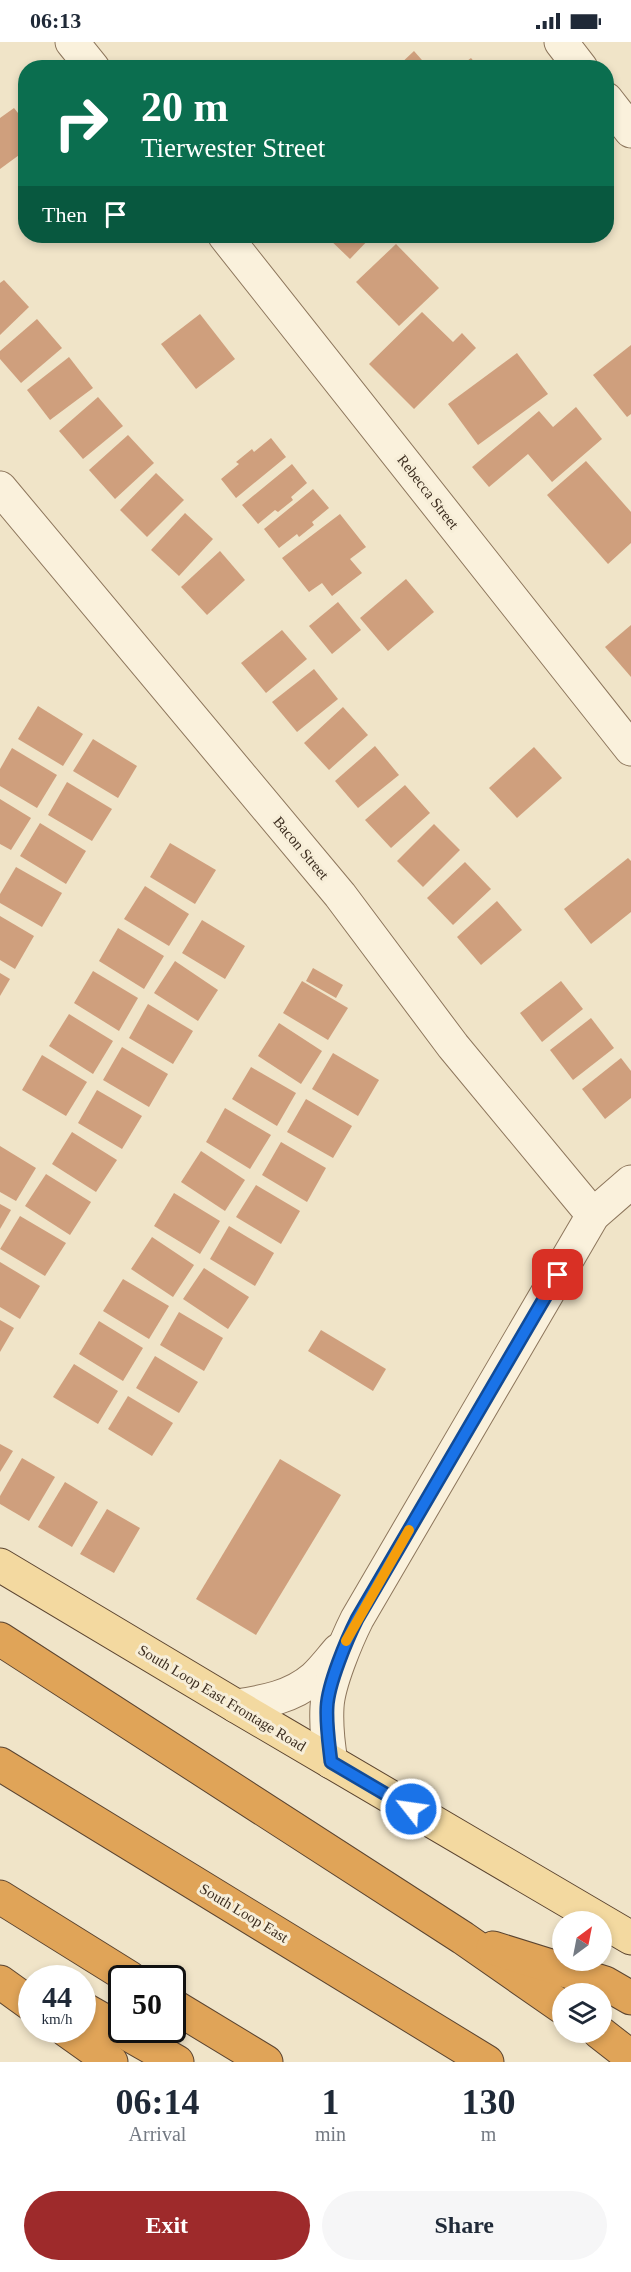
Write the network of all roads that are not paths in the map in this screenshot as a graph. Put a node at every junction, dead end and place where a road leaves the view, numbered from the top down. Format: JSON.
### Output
{"nodes":[{"id":1,"x":72,"y":42,"type":"edge"},
{"id":2,"x":561,"y":42,"type":"edge"},
{"id":3,"x":87,"y":60,"type":"edge"},
{"id":4,"x":575,"y":60,"type":"edge"},
{"id":5,"x":614,"y":109,"type":"edge"},
{"id":6,"x":631,"y":131,"type":"edge"},
{"id":7,"x":231,"y":243,"type":"edge"},
{"id":8,"x":0,"y":488,"type":"edge"},
{"id":9,"x":631,"y":749,"type":"edge"},
{"id":10,"x":631,"y":1182,"type":"edge"},
{"id":11,"x":593,"y":1215,"type":"junction"},
{"id":12,"x":0,"y":1564,"type":"edge"},
{"id":13,"x":0,"y":1639,"type":"edge"},
{"id":14,"x":346,"y":1642,"type":"junction"},
{"id":15,"x":236,"y":1707,"type":"junction"},
{"id":16,"x":331,"y":1762,"type":"junction"},
{"id":17,"x":0,"y":1764,"type":"edge"},
{"id":18,"x":0,"y":1897,"type":"edge"},
{"id":19,"x":463,"y":1938,"type":"junction"},
{"id":20,"x":631,"y":1938,"type":"edge"},
{"id":21,"x":0,"y":1961,"type":"edge"},
{"id":22,"x":109,"y":1965,"type":"edge"},
{"id":23,"x":18,"y":1971,"type":"edge"},
{"id":24,"x":0,"y":1982,"type":"edge"},
{"id":25,"x":18,"y":1995,"type":"edge"},
{"id":26,"x":631,"y":1998,"type":"edge"},
{"id":27,"x":552,"y":2000,"type":"edge"},
{"id":28,"x":186,"y":2014,"type":"edge"},
{"id":29,"x":96,"y":2016,"type":"edge"},
{"id":30,"x":84,"y":2043,"type":"edge"},
{"id":31,"x":612,"y":2043,"type":"edge"},
{"id":32,"x":631,"y":2058,"type":"edge"},
{"id":33,"x":111,"y":2062,"type":"edge"},
{"id":34,"x":177,"y":2062,"type":"edge"},
{"id":35,"x":266,"y":2062,"type":"edge"},
{"id":36,"x":488,"y":2062,"type":"edge"}],
"edges":[{"from":1,"to":3,"type":"street"},
{"from":2,"to":4,"type":"street"},
{"from":5,"to":6,"type":"street"},
{"from":7,"to":9,"type":"street","name":"Rebecca Street"},
{"from":8,"to":11,"type":"street","name":"Bacon Street"},
{"from":10,"to":11,"type":"street"},
{"from":11,"to":14,"type":"street"},
{"from":12,"to":15,"type":"main road","name":"South Loop East Frontage Road"},
{"from":13,"to":19,"type":"highway"},
{"from":14,"to":15,"type":"street"},
{"from":14,"to":16,"type":"street"},
{"from":15,"to":16,"type":"main road","name":"South Loop East Frontage Road"},
{"from":16,"to":20,"type":"main road","name":"South Loop East Frontage Road"},
{"from":17,"to":36,"type":"highway","name":"South Loop East"},
{"from":18,"to":22,"type":"highway"},
{"from":19,"to":26,"type":"highway"},
{"from":19,"to":27,"type":"highway"},
{"from":21,"to":23,"type":"highway"},
{"from":24,"to":25,"type":"highway"},
{"from":28,"to":35,"type":"highway"},
{"from":29,"to":34,"type":"highway"},
{"from":30,"to":33,"type":"highway"},
{"from":31,"to":32,"type":"highway"}]}
